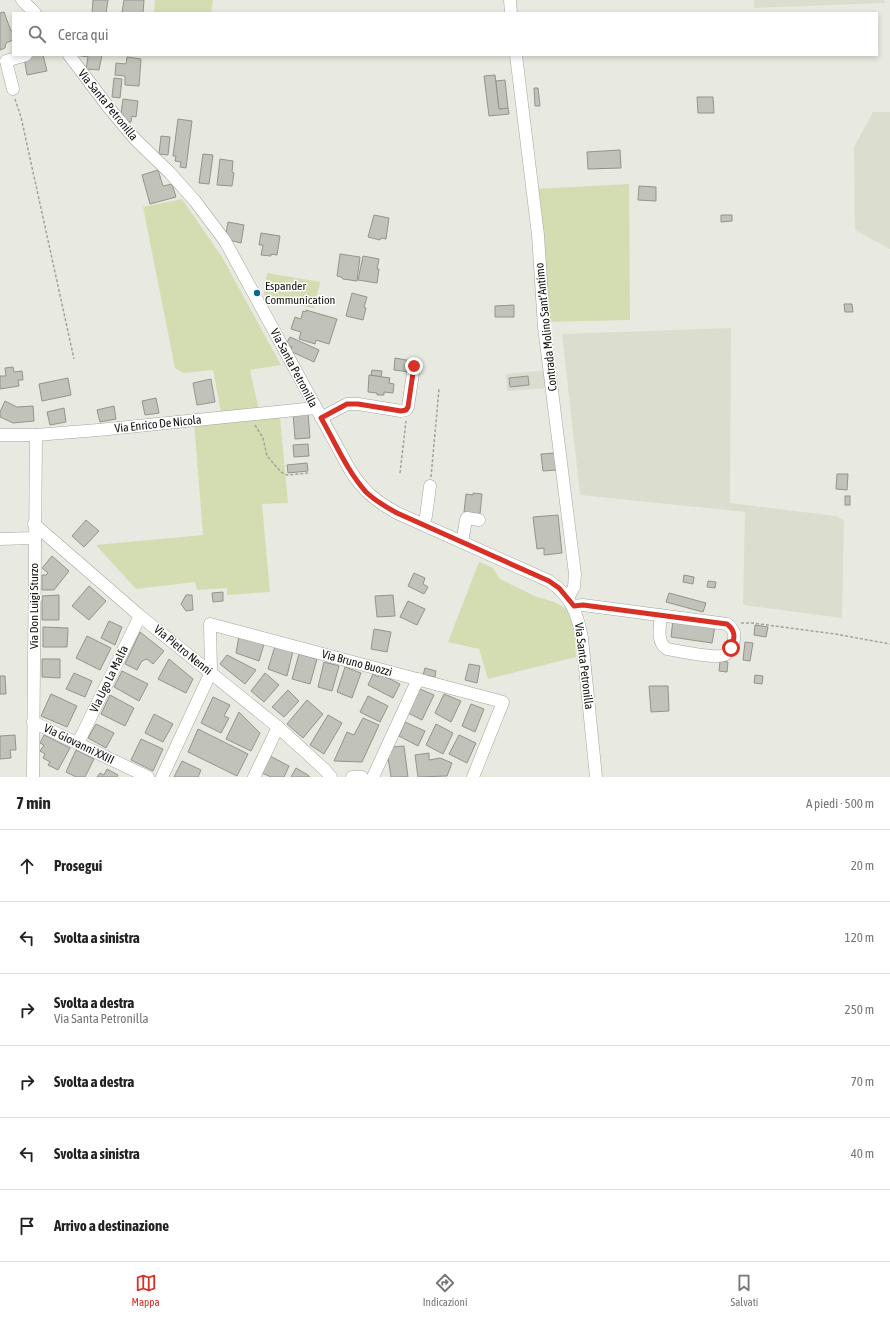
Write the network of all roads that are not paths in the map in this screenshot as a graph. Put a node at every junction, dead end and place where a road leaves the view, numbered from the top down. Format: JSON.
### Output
{"nodes":[{"id":1,"x":22,"y":0,"type":"edge"},
{"id":2,"x":510,"y":0,"type":"edge"},
{"id":3,"x":34,"y":12,"type":"edge"},
{"id":4,"x":511,"y":12,"type":"edge"},
{"id":5,"x":12,"y":52,"type":"edge"},
{"id":6,"x":21,"y":56,"type":"edge"},
{"id":7,"x":70,"y":56,"type":"edge"},
{"id":8,"x":516,"y":56,"type":"edge"},
{"id":9,"x":2,"y":60,"type":"edge"},
{"id":10,"x":13,"y":89,"type":"road end"},
{"id":11,"x":414,"y":366,"type":"dead end"},
{"id":12,"x":318,"y":413,"type":"junction"},
{"id":13,"x":0,"y":435,"type":"edge"},
{"id":14,"x":36,"y":435,"type":"junction"},
{"id":15,"x":430,"y":486,"type":"road end"},
{"id":16,"x":479,"y":520,"type":"dead end"},
{"id":17,"x":34,"y":524,"type":"junction"},
{"id":18,"x":423,"y":524,"type":"junction"},
{"id":19,"x":34,"y":538,"type":"junction"},
{"id":20,"x":0,"y":539,"type":"edge"},
{"id":21,"x":462,"y":542,"type":"junction"},
{"id":22,"x":571,"y":602,"type":"junction"},
{"id":23,"x":661,"y":615,"type":"junction"},
{"id":24,"x":140,"y":616,"type":"junction"},
{"id":25,"x":211,"y":672,"type":"junction"},
{"id":26,"x":418,"y":679,"type":"junction"},
{"id":27,"x":33,"y":722,"type":"junction"},
{"id":28,"x":278,"y":727,"type":"junction"},
{"id":29,"x":78,"y":743,"type":"junction"},
{"id":30,"x":33,"y":777,"type":"edge"},
{"id":31,"x":148,"y":777,"type":"edge"},
{"id":32,"x":162,"y":777,"type":"edge"},
{"id":33,"x":254,"y":777,"type":"edge"},
{"id":34,"x":331,"y":777,"type":"edge"},
{"id":35,"x":352,"y":777,"type":"edge"},
{"id":36,"x":362,"y":777,"type":"edge"},
{"id":37,"x":372,"y":777,"type":"edge"},
{"id":38,"x":473,"y":777,"type":"edge"},
{"id":39,"x":596,"y":777,"type":"edge"}],
"edges":[{"from":1,"to":3,"type":"street"},
{"from":2,"to":4,"type":"street"},
{"from":5,"to":9,"type":"street"},
{"from":6,"to":9,"type":"street"},
{"from":7,"to":12,"type":"street","name":"Via Santa Petronilla"},
{"from":8,"to":22,"type":"street","name":"Contrada Molino Sant'Antimo"},
{"from":9,"to":10,"type":"street"},
{"from":11,"to":12,"type":"street"},
{"from":12,"to":14,"type":"street","name":"Via Enrico De Nicola"},
{"from":12,"to":18,"type":"street","name":"Via Santa Petronilla"},
{"from":13,"to":14,"type":"street","name":"Via Enrico De Nicola"},
{"from":14,"to":17,"type":"street","name":"Via Don Luigi Sturzo"},
{"from":15,"to":18,"type":"street"},
{"from":16,"to":21,"type":"street"},
{"from":17,"to":19,"type":"street","name":"Via Don Luigi Sturzo"},
{"from":17,"to":24,"type":"street","name":"Via Pietro Nenni"},
{"from":18,"to":21,"type":"street","name":"Via Santa Petronilla"},
{"from":19,"to":20,"type":"street"},
{"from":19,"to":27,"type":"street","name":"Via Don Luigi Sturzo"},
{"from":21,"to":22,"type":"street","name":"Via Santa Petronilla"},
{"from":22,"to":23,"type":"street"},
{"from":22,"to":39,"type":"street","name":"Via Santa Petronilla"},
{"from":23,"to":23,"type":"street"},
{"from":24,"to":25,"type":"street","name":"Via Pietro Nenni"},
{"from":24,"to":29,"type":"street","name":"Via Ugo La Malfa"},
{"from":25,"to":26,"type":"street","name":"Via Bruno Buozzi"},
{"from":25,"to":28,"type":"street","name":"Via Pietro Nenni"},
{"from":25,"to":32,"type":"street"},
{"from":26,"to":37,"type":"street"},
{"from":26,"to":38,"type":"street","name":"Via Bruno Buozzi"},
{"from":27,"to":29,"type":"street","name":"Via Giovanni XXIII"},
{"from":27,"to":30,"type":"street","name":"Via Don Luigi Sturzo"},
{"from":28,"to":33,"type":"street"},
{"from":28,"to":34,"type":"street","name":"Via Pietro Nenni"},
{"from":29,"to":31,"type":"street","name":"Via Giovanni XXIII"},
{"from":35,"to":36,"type":"street"}]}
